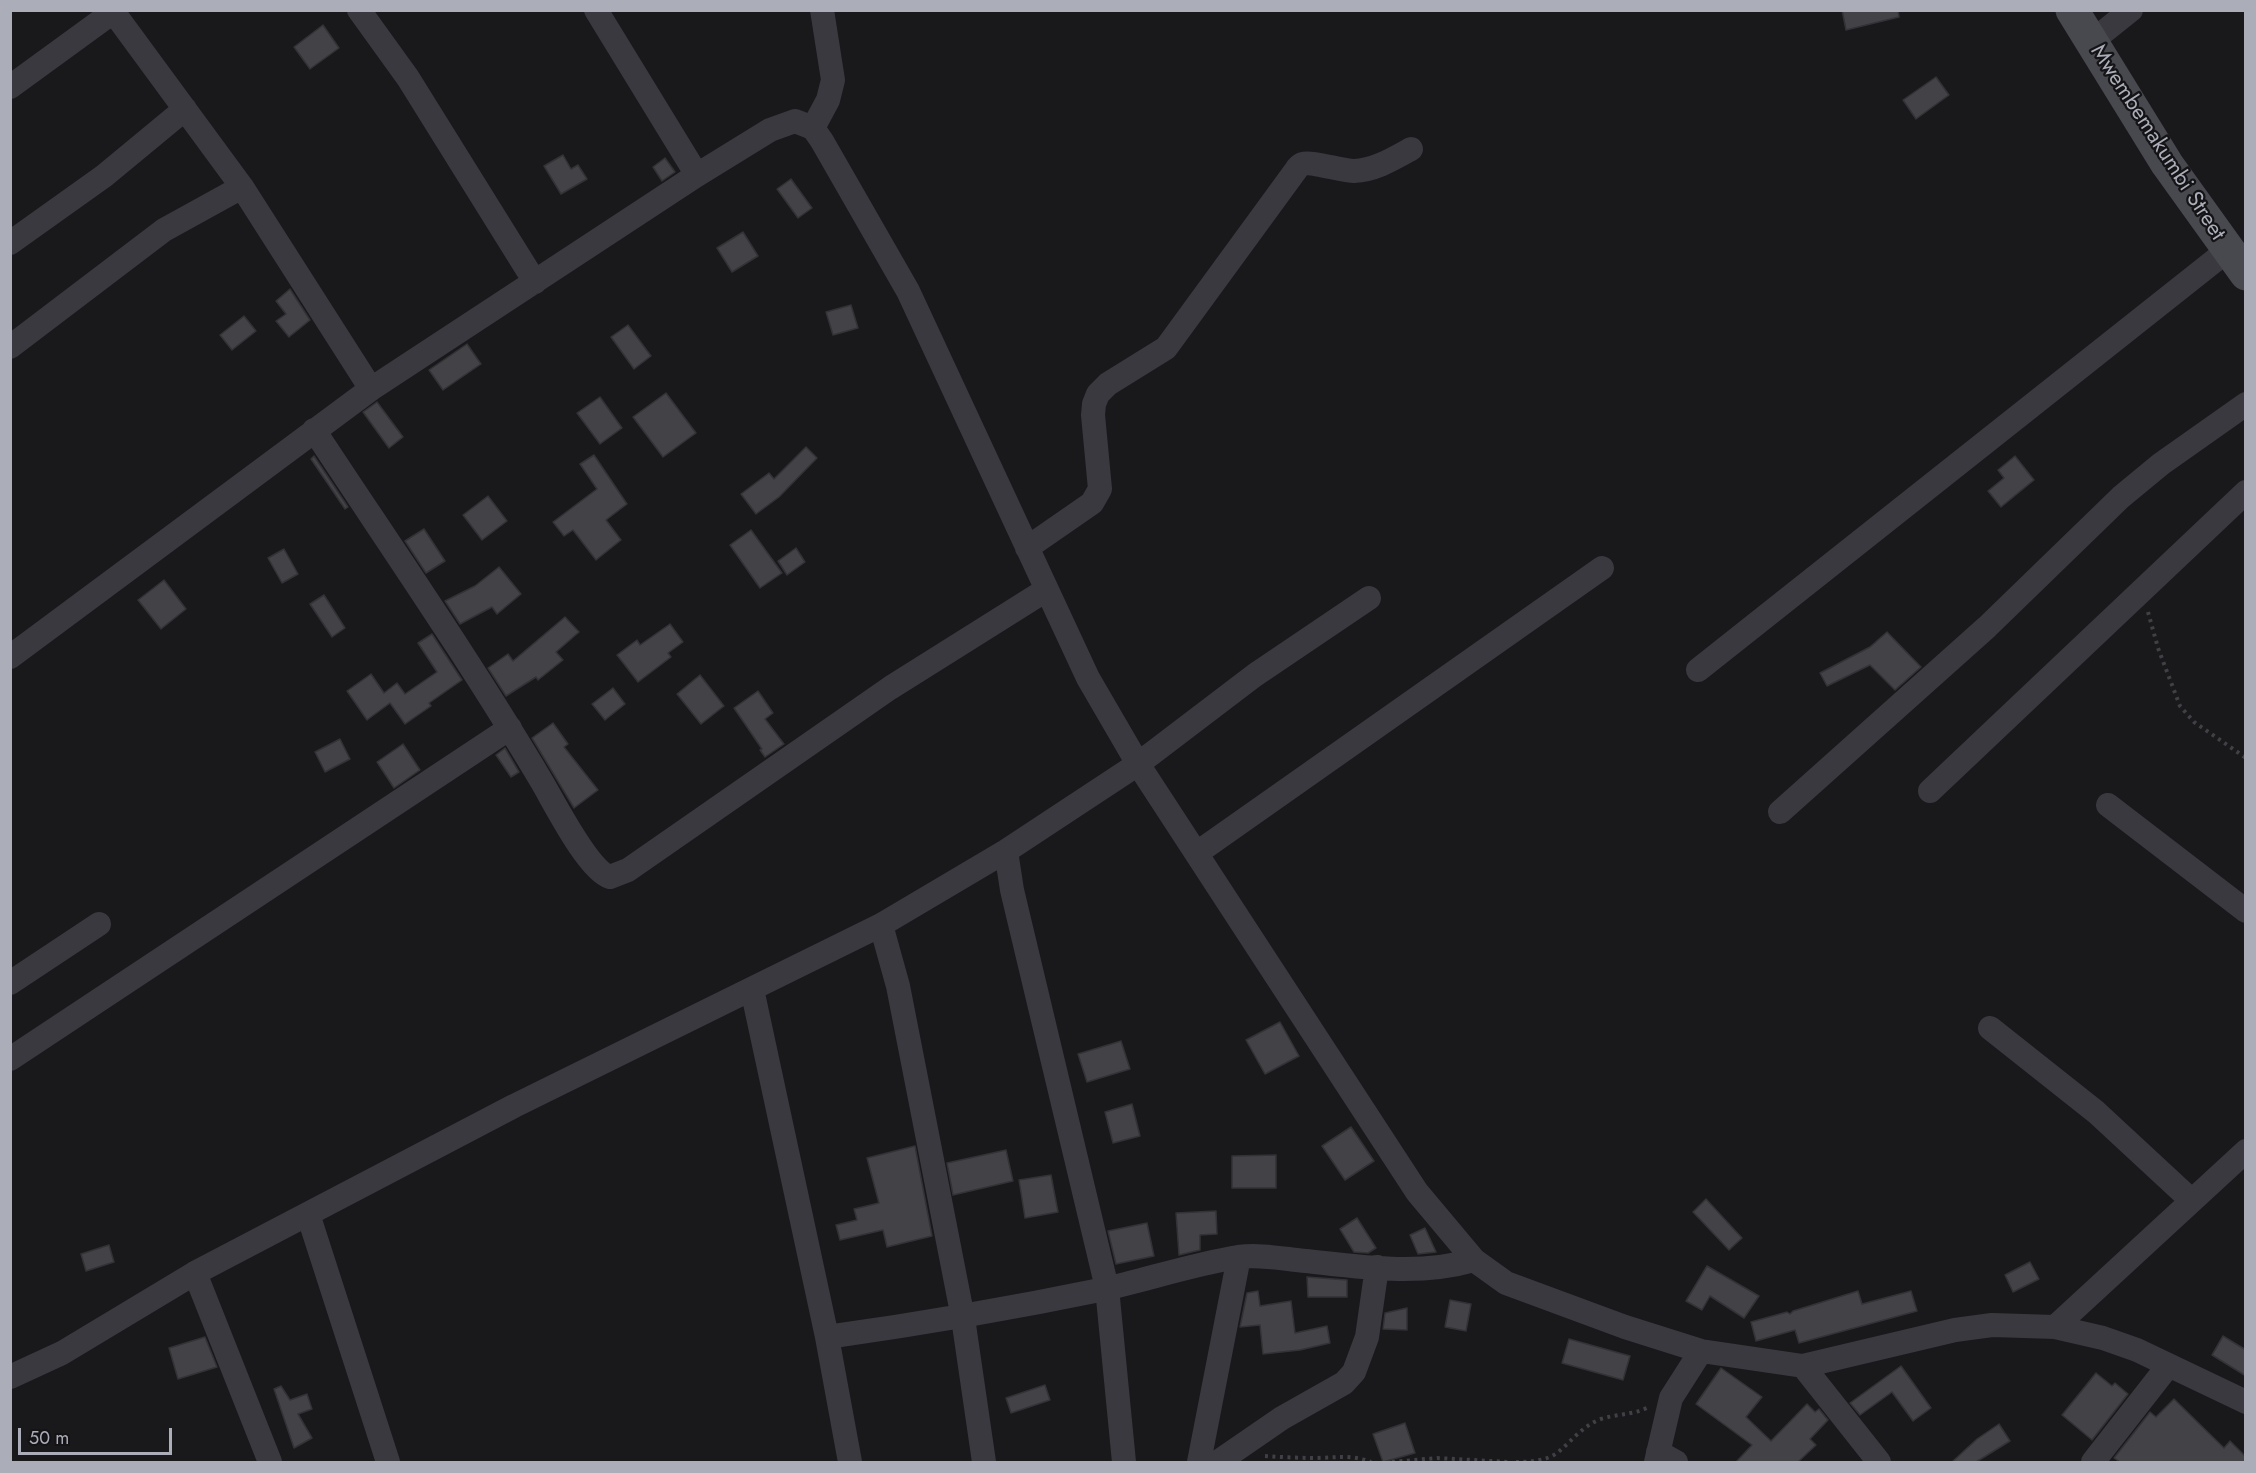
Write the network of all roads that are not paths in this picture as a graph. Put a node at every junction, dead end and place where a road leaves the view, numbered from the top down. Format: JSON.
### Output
{"nodes":[{"id":1,"x":360,"y":10,"type":"edge"},
{"id":2,"x":596,"y":10,"type":"edge"},
{"id":3,"x":2072,"y":10,"type":"edge"},
{"id":4,"x":2131,"y":10,"type":"edge"},
{"id":5,"x":112,"y":11,"type":"edge"},
{"id":6,"x":825,"y":12,"type":"edge"},
{"id":7,"x":2091,"y":42,"type":"junction"},
{"id":8,"x":10,"y":87,"type":"edge"},
{"id":9,"x":185,"y":110,"type":"junction"},
{"id":10,"x":813,"y":128,"type":"junction"},
{"id":11,"x":1411,"y":149,"type":"dead end"},
{"id":12,"x":697,"y":175,"type":"junction"},
{"id":13,"x":242,"y":187,"type":"junction"},
{"id":14,"x":10,"y":243,"type":"edge"},
{"id":15,"x":2237,"y":262,"type":"edge"},
{"id":16,"x":536,"y":282,"type":"junction"},
{"id":17,"x":10,"y":347,"type":"edge"},
{"id":18,"x":371,"y":388,"type":"junction"},
{"id":19,"x":2246,"y":404,"type":"edge"},
{"id":20,"x":314,"y":430,"type":"junction"},
{"id":21,"x":2246,"y":492,"type":"edge"},
{"id":22,"x":1027,"y":548,"type":"junction"},
{"id":23,"x":1602,"y":568,"type":"dead end"},
{"id":24,"x":1046,"y":590,"type":"junction"},
{"id":25,"x":1369,"y":598,"type":"dead end"},
{"id":26,"x":10,"y":657,"type":"edge"},
{"id":27,"x":1698,"y":670,"type":"dead end"},
{"id":28,"x":510,"y":728,"type":"junction"},
{"id":29,"x":1138,"y":764,"type":"junction"},
{"id":30,"x":1930,"y":791,"type":"dead end"},
{"id":31,"x":2108,"y":805,"type":"dead end"},
{"id":32,"x":1780,"y":812,"type":"dead end"},
{"id":33,"x":1006,"y":851,"type":"junction"},
{"id":34,"x":1197,"y":853,"type":"junction"},
{"id":35,"x":2246,"y":911,"type":"edge"},
{"id":36,"x":99,"y":924,"type":"dead end"},
{"id":37,"x":881,"y":925,"type":"junction"},
{"id":38,"x":10,"y":983,"type":"edge"},
{"id":39,"x":752,"y":989,"type":"junction"},
{"id":40,"x":1990,"y":1028,"type":"dead end"},
{"id":41,"x":10,"y":1059,"type":"edge"},
{"id":42,"x":2246,"y":1151,"type":"edge"},
{"id":43,"x":2191,"y":1200,"type":"junction"},
{"id":44,"x":308,"y":1214,"type":"junction"},
{"id":45,"x":1239,"y":1257,"type":"junction"},
{"id":46,"x":1474,"y":1260,"type":"junction"},
{"id":47,"x":1377,"y":1267,"type":"junction"},
{"id":48,"x":195,"y":1273,"type":"junction"},
{"id":49,"x":1107,"y":1288,"type":"junction"},
{"id":50,"x":963,"y":1317,"type":"junction"},
{"id":51,"x":2055,"y":1327,"type":"junction"},
{"id":52,"x":827,"y":1337,"type":"junction"},
{"id":53,"x":1701,"y":1352,"type":"junction"},
{"id":54,"x":1803,"y":1366,"type":"junction"},
{"id":55,"x":2168,"y":1366,"type":"junction"},
{"id":56,"x":10,"y":1377,"type":"edge"},
{"id":57,"x":2246,"y":1402,"type":"edge"},
{"id":58,"x":1225,"y":1458,"type":"edge"},
{"id":59,"x":1663,"y":1459,"type":"edge"},
{"id":60,"x":270,"y":1462,"type":"edge"},
{"id":61,"x":388,"y":1462,"type":"edge"},
{"id":62,"x":850,"y":1462,"type":"edge"},
{"id":63,"x":984,"y":1462,"type":"edge"},
{"id":64,"x":1124,"y":1462,"type":"edge"},
{"id":65,"x":1200,"y":1462,"type":"edge"},
{"id":66,"x":1879,"y":1462,"type":"edge"},
{"id":67,"x":2092,"y":1462,"type":"edge"}],
"edges":[{"from":1,"to":16,"type":"street"},
{"from":2,"to":12,"type":"street"},
{"from":3,"to":7,"type":"street","name":"Mwembemakumbi Street"},
{"from":4,"to":7,"type":"street"},
{"from":5,"to":8,"type":"street"},
{"from":5,"to":9,"type":"street"},
{"from":6,"to":10,"type":"street"},
{"from":7,"to":15,"type":"street","name":"Mwembemakumbi Street"},
{"from":9,"to":13,"type":"street"},
{"from":9,"to":14,"type":"street"},
{"from":10,"to":12,"type":"street"},
{"from":10,"to":22,"type":"street"},
{"from":11,"to":22,"type":"street"},
{"from":12,"to":16,"type":"street"},
{"from":13,"to":17,"type":"street"},
{"from":13,"to":18,"type":"street"},
{"from":15,"to":27,"type":"street"},
{"from":16,"to":18,"type":"street"},
{"from":18,"to":20,"type":"street"},
{"from":19,"to":32,"type":"street"},
{"from":20,"to":26,"type":"street"},
{"from":20,"to":28,"type":"street"},
{"from":21,"to":30,"type":"street"},
{"from":22,"to":24,"type":"street"},
{"from":23,"to":34,"type":"street"},
{"from":24,"to":28,"type":"street"},
{"from":24,"to":29,"type":"street"},
{"from":25,"to":29,"type":"street"},
{"from":28,"to":41,"type":"street"},
{"from":29,"to":33,"type":"street"},
{"from":29,"to":34,"type":"street"},
{"from":31,"to":35,"type":"street"},
{"from":33,"to":37,"type":"street"},
{"from":33,"to":49,"type":"street"},
{"from":34,"to":46,"type":"street"},
{"from":36,"to":38,"type":"street"},
{"from":37,"to":39,"type":"street"},
{"from":37,"to":50,"type":"street"},
{"from":39,"to":44,"type":"street"},
{"from":39,"to":52,"type":"street"},
{"from":40,"to":43,"type":"street"},
{"from":42,"to":43,"type":"street"},
{"from":43,"to":51,"type":"street"},
{"from":44,"to":48,"type":"street"},
{"from":44,"to":61,"type":"street"},
{"from":45,"to":47,"type":"street"},
{"from":45,"to":49,"type":"street"},
{"from":45,"to":65,"type":"street"},
{"from":46,"to":47,"type":"street"},
{"from":46,"to":53,"type":"street"},
{"from":47,"to":58,"type":"street"},
{"from":48,"to":56,"type":"street"},
{"from":48,"to":60,"type":"street"},
{"from":49,"to":50,"type":"street"},
{"from":49,"to":64,"type":"street"},
{"from":50,"to":52,"type":"street"},
{"from":50,"to":63,"type":"street"},
{"from":51,"to":54,"type":"street"},
{"from":51,"to":55,"type":"street"},
{"from":52,"to":62,"type":"street"},
{"from":53,"to":54,"type":"street"},
{"from":53,"to":59,"type":"street"},
{"from":54,"to":66,"type":"street"},
{"from":55,"to":57,"type":"street"},
{"from":55,"to":67,"type":"street"}]}
